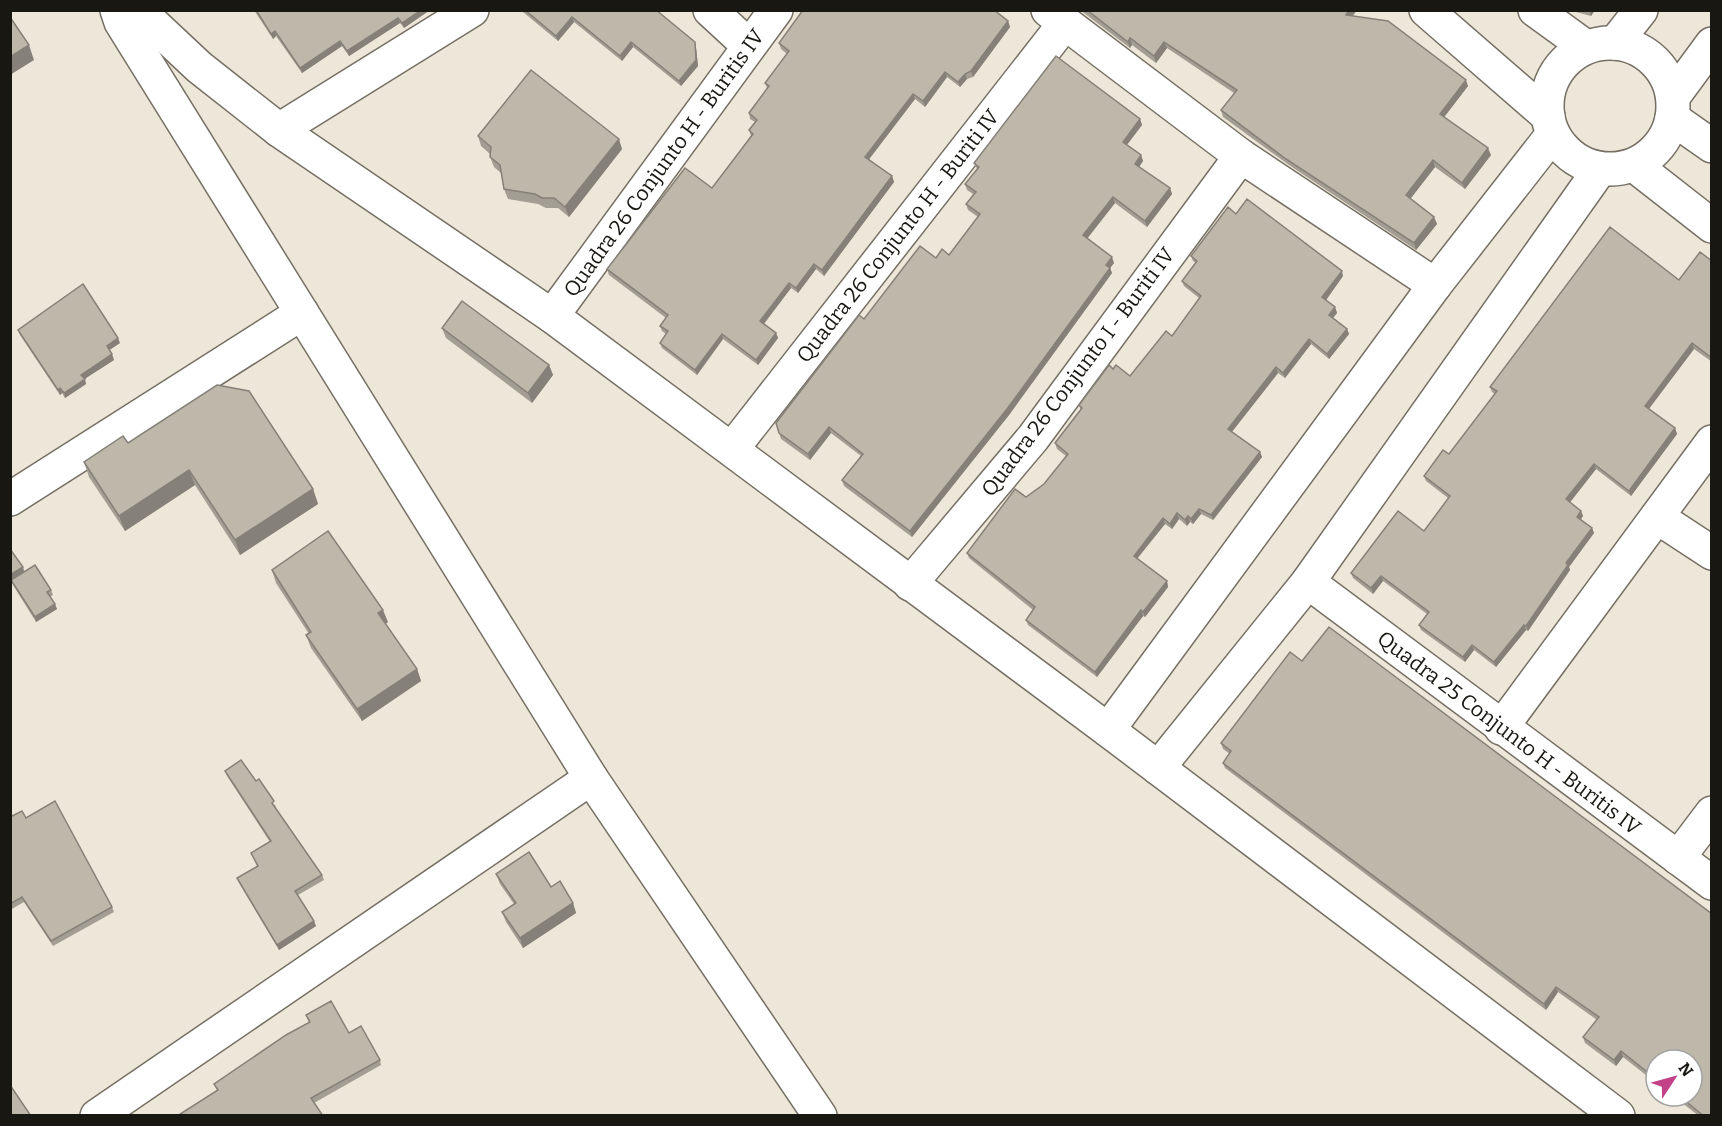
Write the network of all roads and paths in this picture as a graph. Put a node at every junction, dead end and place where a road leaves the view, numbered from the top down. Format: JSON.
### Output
{"nodes":[{"id":1,"x":117,"y":10,"type":"edge"},
{"id":2,"x":144,"y":10,"type":"edge"},
{"id":3,"x":472,"y":10,"type":"edge"},
{"id":4,"x":710,"y":10,"type":"edge"},
{"id":5,"x":776,"y":10,"type":"edge"},
{"id":6,"x":1426,"y":10,"type":"edge"},
{"id":7,"x":1535,"y":10,"type":"edge"},
{"id":8,"x":1641,"y":10,"type":"edge"},
{"id":9,"x":1056,"y":17,"type":"edge"},
{"id":10,"x":1712,"y":44,"type":"edge"},
{"id":11,"x":1601,"y":45,"type":"junction"},
{"id":12,"x":749,"y":46,"type":"junction"},
{"id":13,"x":1672,"y":107,"type":"junction"},
{"id":14,"x":1550,"y":125,"type":"junction"},
{"id":15,"x":279,"y":130,"type":"junction"},
{"id":16,"x":1712,"y":146,"type":"edge"},
{"id":17,"x":1241,"y":156,"type":"junction"},
{"id":18,"x":1634,"y":165,"type":"junction"},
{"id":19,"x":1600,"y":169,"type":"junction"},
{"id":20,"x":1712,"y":226,"type":"edge"},
{"id":21,"x":1435,"y":285,"type":"junction"},
{"id":22,"x":302,"y":313,"type":"junction"},
{"id":23,"x":552,"y":316,"type":"junction"},
{"id":24,"x":1712,"y":442,"type":"edge"},
{"id":25,"x":732,"y":449,"type":"junction"},
{"id":26,"x":10,"y":499,"type":"edge"},
{"id":27,"x":1657,"y":517,"type":"junction"},
{"id":28,"x":1712,"y":554,"type":"edge"},
{"id":29,"x":1308,"y":582,"type":"junction"},
{"id":30,"x":910,"y":584,"type":"junction"},
{"id":31,"x":1501,"y":728,"type":"junction"},
{"id":32,"x":1108,"y":730,"type":"junction"},
{"id":33,"x":1158,"y":768,"type":"junction"},
{"id":34,"x":591,"y":778,"type":"junction"},
{"id":35,"x":1712,"y":813,"type":"edge"},
{"id":36,"x":1678,"y":858,"type":"junction"},
{"id":37,"x":1712,"y":883,"type":"edge"},
{"id":38,"x":97,"y":1116,"type":"edge"},
{"id":39,"x":820,"y":1116,"type":"edge"},
{"id":40,"x":1618,"y":1116,"type":"edge"}],
"edges":[{"from":1,"to":22,"type":"street"},
{"from":2,"to":15,"type":"street"},
{"from":3,"to":15,"type":"street"},
{"from":4,"to":12,"type":"street"},
{"from":5,"to":12,"type":"street","name":"Quadra 26 Conjunto H - Buritis IV"},
{"from":6,"to":14,"type":"street"},
{"from":7,"to":11,"type":"street"},
{"from":8,"to":11,"type":"street"},
{"from":9,"to":17,"type":"street"},
{"from":9,"to":25,"type":"street","name":"Quadra 26 Conjunto H - Buriti IV"},
{"from":10,"to":13,"type":"street"},
{"from":11,"to":13,"type":"street"},
{"from":11,"to":14,"type":"street"},
{"from":12,"to":23,"type":"street","name":"Quadra 26 Conjunto H - Buritis IV"},
{"from":13,"to":16,"type":"street"},
{"from":13,"to":18,"type":"street"},
{"from":14,"to":19,"type":"street"},
{"from":14,"to":21,"type":"street"},
{"from":15,"to":23,"type":"street"},
{"from":17,"to":21,"type":"street"},
{"from":17,"to":30,"type":"street","name":"Quadra 26 Conjunto I - Buriti IV"},
{"from":18,"to":19,"type":"street"},
{"from":18,"to":20,"type":"street"},
{"from":19,"to":29,"type":"street"},
{"from":21,"to":32,"type":"street"},
{"from":22,"to":26,"type":"street"},
{"from":22,"to":34,"type":"street"},
{"from":23,"to":25,"type":"street"},
{"from":24,"to":27,"type":"street"},
{"from":25,"to":30,"type":"street"},
{"from":27,"to":28,"type":"street"},
{"from":27,"to":31,"type":"street"},
{"from":29,"to":31,"type":"street","name":"Quadra 25 Conjunto H - Buritis IV"},
{"from":29,"to":33,"type":"street"},
{"from":30,"to":32,"type":"street"},
{"from":31,"to":36,"type":"street","name":"Quadra 25 Conjunto H - Buritis IV"},
{"from":32,"to":33,"type":"street"},
{"from":33,"to":40,"type":"street"},
{"from":34,"to":38,"type":"street"},
{"from":34,"to":39,"type":"street"},
{"from":35,"to":36,"type":"street"},
{"from":36,"to":37,"type":"street","name":"Quadra 25 Conjunto H - Buritis IV"}]}
